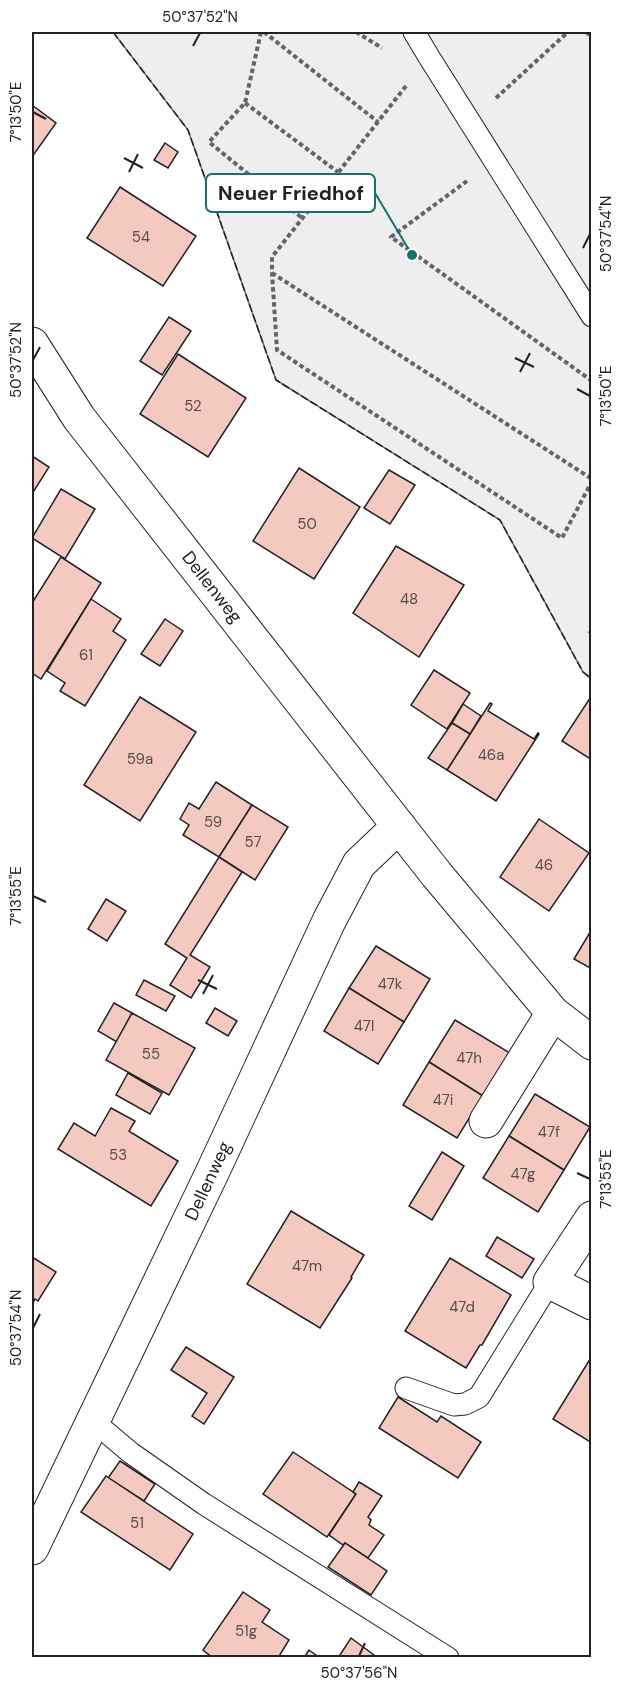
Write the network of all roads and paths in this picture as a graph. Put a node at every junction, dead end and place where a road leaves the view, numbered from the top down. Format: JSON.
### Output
{"nodes":[{"id":1,"x":262,"y":32,"type":"edge"},
{"id":2,"x":414,"y":32,"type":"edge"},
{"id":3,"x":568,"y":32,"type":"edge"},
{"id":4,"x":586,"y":32,"type":"edge"},
{"id":5,"x":591,"y":37,"type":"edge"},
{"id":6,"x":429,"y":57,"type":"junction"},
{"id":7,"x":245,"y":103,"type":"junction"},
{"id":8,"x":378,"y":122,"type":"junction"},
{"id":9,"x":470,"y":122,"type":"junction"},
{"id":10,"x":494,"y":161,"type":"junction"},
{"id":11,"x":338,"y":172,"type":"junction"},
{"id":12,"x":302,"y":218,"type":"junction"},
{"id":13,"x":272,"y":273,"type":"junction"},
{"id":14,"x":591,"y":316,"type":"edge"},
{"id":15,"x":32,"y":344,"type":"edge"},
{"id":16,"x":591,"y":381,"type":"edge"},
{"id":17,"x":591,"y":480,"type":"edge"},
{"id":18,"x":591,"y":630,"type":"edge"},
{"id":19,"x":591,"y":635,"type":"edge"},
{"id":20,"x":399,"y":826,"type":"junction"},
{"id":21,"x":553,"y":1013,"type":"junction"},
{"id":22,"x":591,"y":1043,"type":"edge"},
{"id":23,"x":486,"y":1121,"type":"dead end"},
{"id":24,"x":591,"y":1218,"type":"edge"},
{"id":25,"x":550,"y":1282,"type":"junction"},
{"id":26,"x":591,"y":1303,"type":"edge"},
{"id":27,"x":406,"y":1389,"type":"dead end"},
{"id":28,"x":93,"y":1421,"type":"junction"},
{"id":29,"x":32,"y":1548,"type":"edge"},
{"id":30,"x":448,"y":1658,"type":"edge"}],
"edges":[{"from":1,"to":7,"type":"path"},
{"from":1,"to":8,"type":"path"},
{"from":2,"to":6,"type":"lane"},
{"from":3,"to":9,"type":"path"},
{"from":4,"to":5,"type":"path"},
{"from":6,"to":8,"type":"path"},
{"from":6,"to":9,"type":"lane"},
{"from":7,"to":11,"type":"path"},
{"from":7,"to":12,"type":"path"},
{"from":8,"to":11,"type":"path"},
{"from":9,"to":10,"type":"lane"},
{"from":10,"to":14,"type":"lane"},
{"from":10,"to":16,"type":"path"},
{"from":11,"to":12,"type":"path"},
{"from":12,"to":13,"type":"path"},
{"from":13,"to":17,"type":"path"},
{"from":13,"to":17,"type":"path"},
{"from":15,"to":20,"type":"street","name":"Dellenweg"},
{"from":18,"to":19,"type":"path"},
{"from":20,"to":21,"type":"street","name":"Dellenweg"},
{"from":20,"to":28,"type":"street","name":"Dellenweg"},
{"from":21,"to":22,"type":"street","name":"Dellenweg"},
{"from":21,"to":23,"type":"street"},
{"from":24,"to":25,"type":"street"},
{"from":25,"to":26,"type":"street"},
{"from":25,"to":27,"type":"lane"},
{"from":28,"to":29,"type":"street","name":"Dellenweg"},
{"from":28,"to":30,"type":"lane"}]}
